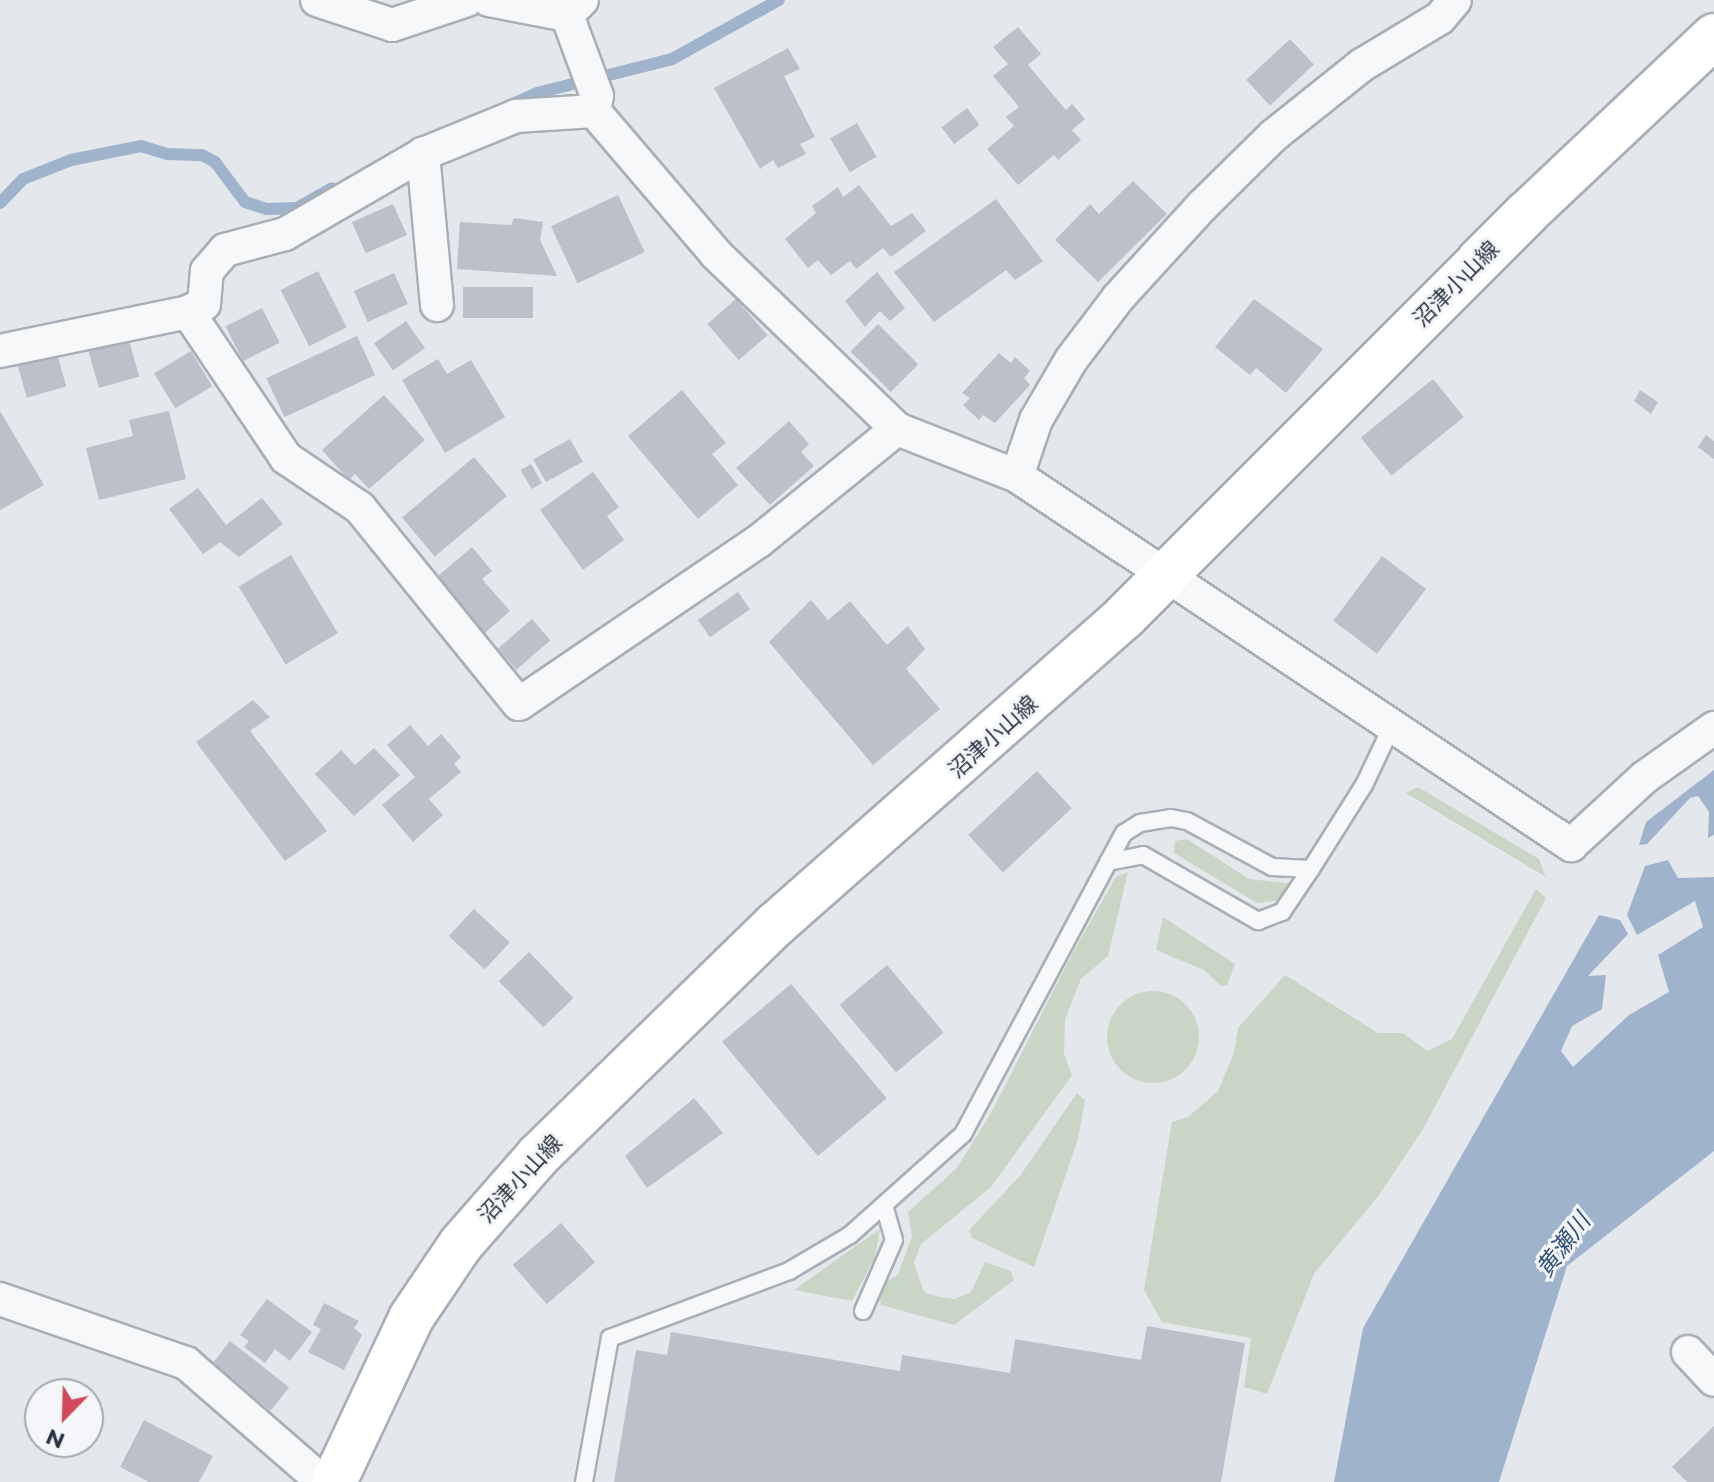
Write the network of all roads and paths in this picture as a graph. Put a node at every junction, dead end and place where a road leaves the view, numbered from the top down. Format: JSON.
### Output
{"nodes":[{"id":1,"x":317,"y":0,"type":"edge"},
{"id":2,"x":467,"y":0,"type":"edge"},
{"id":3,"x":489,"y":0,"type":"edge"},
{"id":4,"x":1455,"y":0,"type":"edge"},
{"id":5,"x":576,"y":17,"type":"edge"},
{"id":6,"x":1714,"y":36,"type":"edge"},
{"id":7,"x":596,"y":103,"type":"junction"},
{"id":8,"x":423,"y":154,"type":"junction"},
{"id":9,"x":437,"y":305,"type":"dead end"},
{"id":10,"x":188,"y":312,"type":"junction"},
{"id":11,"x":0,"y":351,"type":"edge"},
{"id":12,"x":897,"y":429,"type":"junction"},
{"id":13,"x":1017,"y":476,"type":"junction"},
{"id":14,"x":1166,"y":576,"type":"junction"},
{"id":15,"x":1392,"y":726,"type":"junction"},
{"id":16,"x":1714,"y":728,"type":"edge"},
{"id":17,"x":1108,"y":862,"type":"junction"},
{"id":18,"x":1311,"y":869,"type":"junction"},
{"id":19,"x":884,"y":1206,"type":"junction"},
{"id":20,"x":0,"y":1299,"type":"edge"},
{"id":21,"x":863,"y":1311,"type":"dead end"},
{"id":22,"x":1688,"y":1352,"type":"dead end"},
{"id":23,"x":1714,"y":1380,"type":"edge"},
{"id":24,"x":323,"y":1482,"type":"edge"},
{"id":25,"x":334,"y":1482,"type":"edge"},
{"id":26,"x":584,"y":1482,"type":"edge"}],
"edges":[{"from":1,"to":2,"type":"street"},
{"from":3,"to":5,"type":"street"},
{"from":4,"to":13,"type":"street"},
{"from":5,"to":7,"type":"street"},
{"from":6,"to":14,"type":"main road","name":"沼津小山線"},
{"from":7,"to":8,"type":"street"},
{"from":7,"to":12,"type":"street"},
{"from":8,"to":9,"type":"street"},
{"from":8,"to":10,"type":"street"},
{"from":10,"to":11,"type":"street"},
{"from":10,"to":12,"type":"street"},
{"from":12,"to":13,"type":"street"},
{"from":13,"to":14,"type":"street"},
{"from":14,"to":15,"type":"street"},
{"from":14,"to":25,"type":"main road","name":"沼津小山線"},
{"from":15,"to":16,"type":"street"},
{"from":15,"to":18,"type":"lane"},
{"from":17,"to":18,"type":"lane"},
{"from":17,"to":18,"type":"lane"},
{"from":17,"to":19,"type":"lane"},
{"from":19,"to":21,"type":"lane"},
{"from":19,"to":26,"type":"lane"},
{"from":20,"to":24,"type":"street"},
{"from":22,"to":23,"type":"street"}]}
